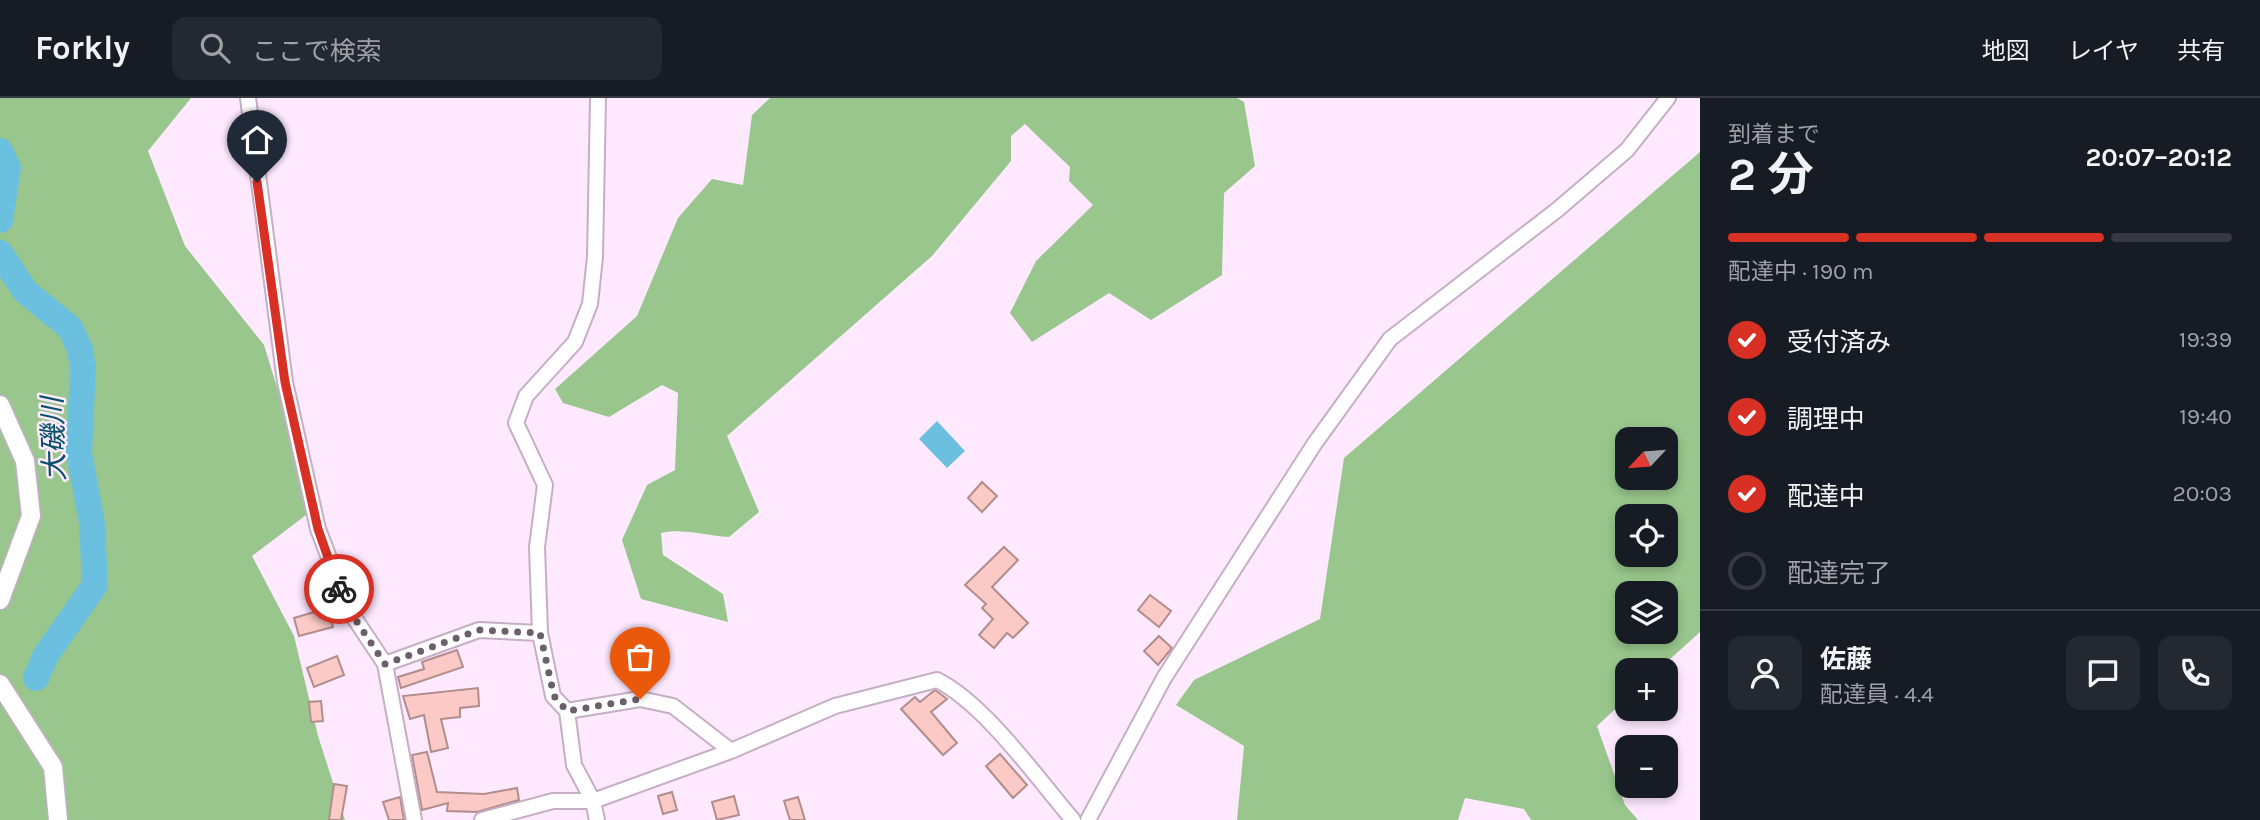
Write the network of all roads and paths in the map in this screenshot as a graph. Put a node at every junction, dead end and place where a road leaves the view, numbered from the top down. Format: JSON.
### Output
{"nodes":[{"id":1,"x":248,"y":98,"type":"edge"},
{"id":2,"x":598,"y":98,"type":"edge"},
{"id":3,"x":1668,"y":98,"type":"edge"},
{"id":4,"x":0,"y":405,"type":"edge"},
{"id":5,"x":0,"y":600,"type":"edge"},
{"id":6,"x":540,"y":633,"type":"junction"},
{"id":7,"x":385,"y":664,"type":"junction"},
{"id":8,"x":0,"y":684,"type":"edge"},
{"id":9,"x":567,"y":711,"type":"junction"},
{"id":10,"x":731,"y":751,"type":"junction"},
{"id":11,"x":593,"y":801,"type":"junction"},
{"id":12,"x":58,"y":820,"type":"edge"},
{"id":13,"x":414,"y":820,"type":"edge"},
{"id":14,"x":482,"y":820,"type":"edge"},
{"id":15,"x":597,"y":820,"type":"edge"},
{"id":16,"x":1073,"y":820,"type":"edge"},
{"id":17,"x":1088,"y":820,"type":"edge"}],
"edges":[{"from":1,"to":7,"type":"street"},
{"from":2,"to":6,"type":"street"},
{"from":3,"to":17,"type":"street"},
{"from":4,"to":5,"type":"street"},
{"from":6,"to":7,"type":"street"},
{"from":6,"to":9,"type":"street"},
{"from":7,"to":13,"type":"street"},
{"from":8,"to":12,"type":"street"},
{"from":9,"to":10,"type":"street"},
{"from":9,"to":11,"type":"street"},
{"from":10,"to":11,"type":"street"},
{"from":10,"to":16,"type":"street"},
{"from":11,"to":14,"type":"street"},
{"from":11,"to":15,"type":"street"}]}
